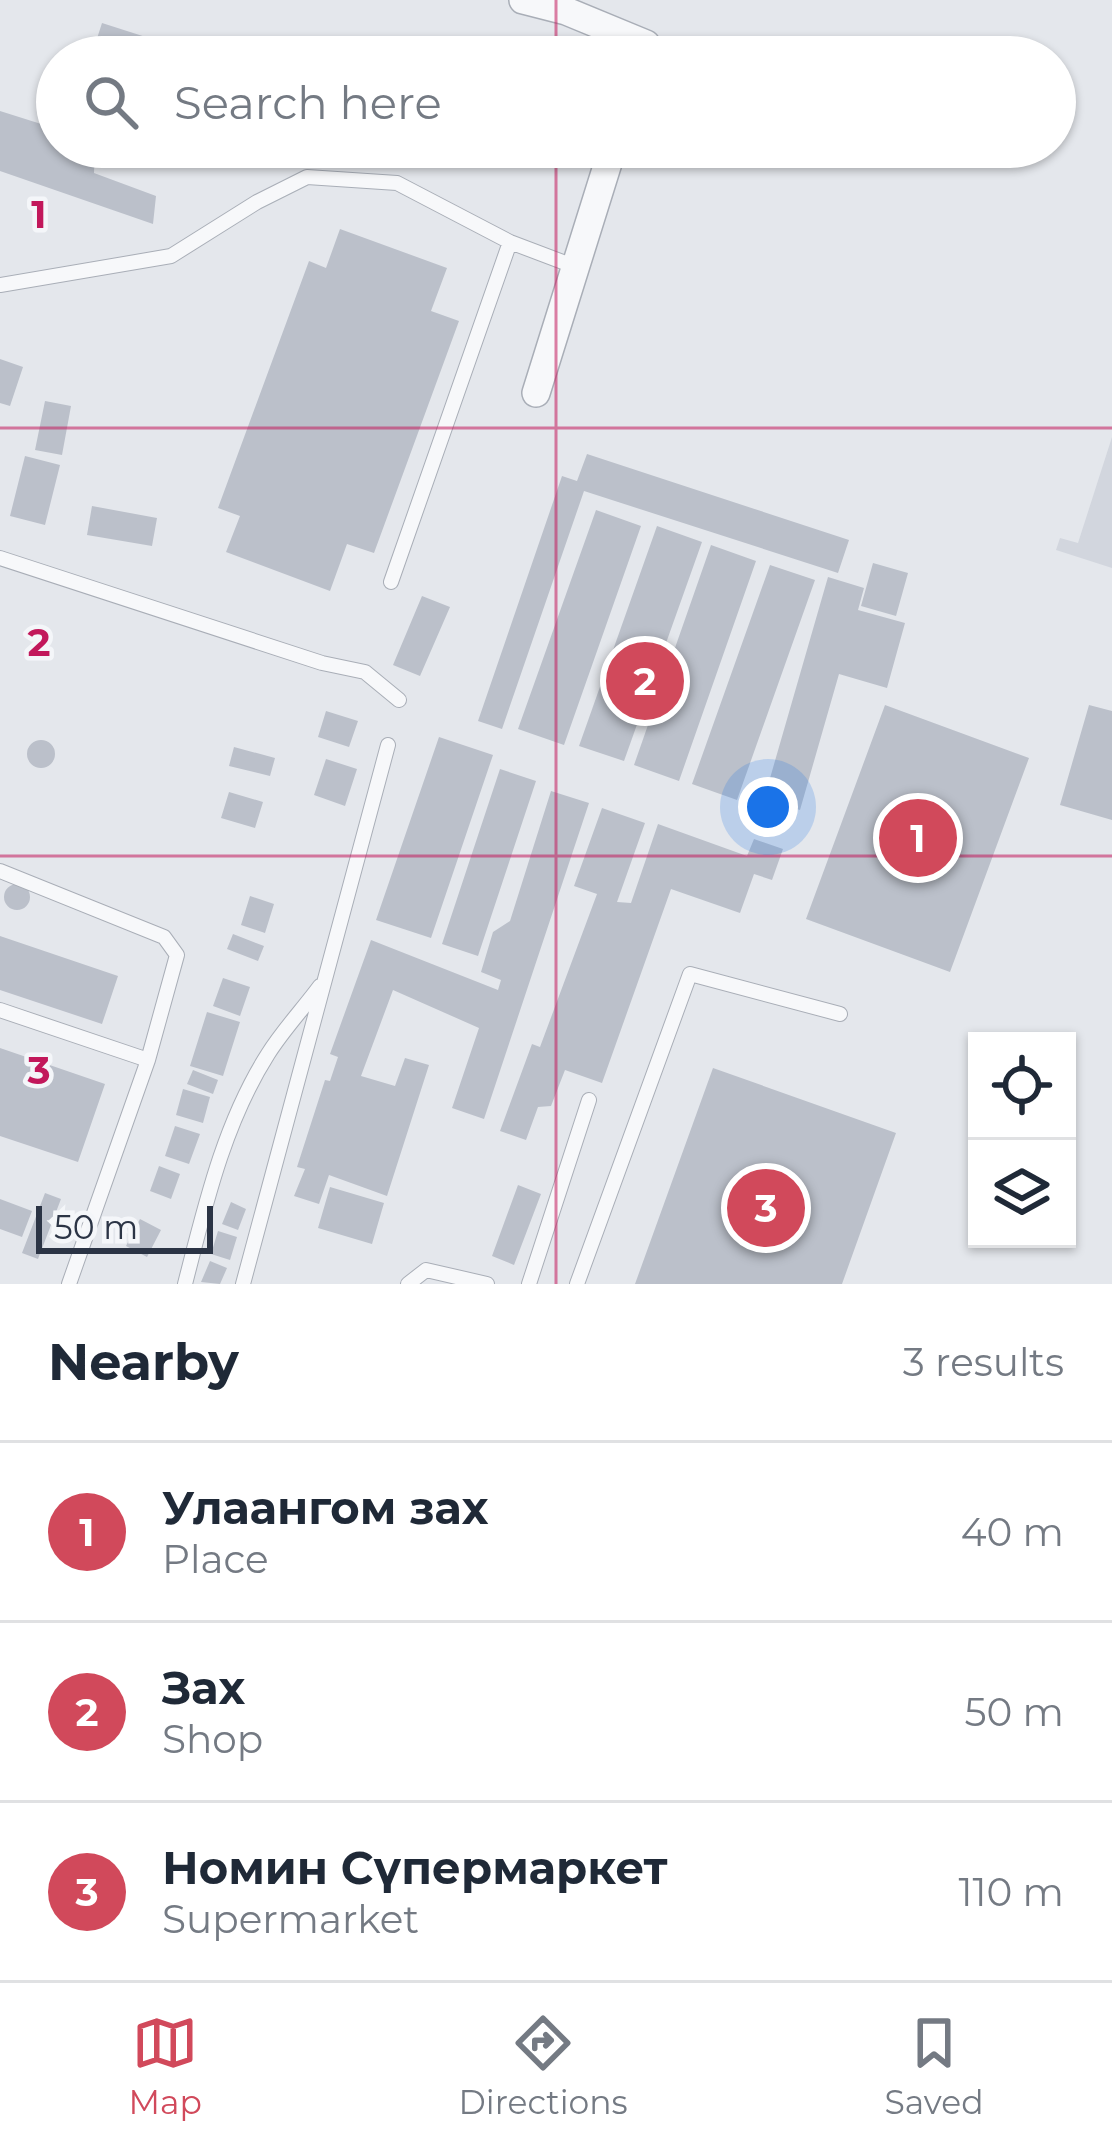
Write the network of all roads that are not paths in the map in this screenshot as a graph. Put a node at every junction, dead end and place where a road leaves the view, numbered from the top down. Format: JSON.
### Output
{"nodes":[{"id":1,"x":523,"y":0,"type":"edge"},
{"id":2,"x":568,"y":6,"type":"edge"},
{"id":3,"x":630,"y":36,"type":"edge"},
{"id":4,"x":607,"y":168,"type":"edge"},
{"id":5,"x":510,"y":242,"type":"junction"},
{"id":6,"x":576,"y":267,"type":"junction"},
{"id":7,"x":0,"y":285,"type":"edge"},
{"id":8,"x":536,"y":393,"type":"dead end"},
{"id":9,"x":0,"y":558,"type":"edge"},
{"id":10,"x":392,"y":582,"type":"dead end"},
{"id":11,"x":399,"y":700,"type":"dead end"},
{"id":12,"x":388,"y":745,"type":"dead end"},
{"id":13,"x":0,"y":871,"type":"edge"},
{"id":14,"x":325,"y":980,"type":"junction"},
{"id":15,"x":0,"y":1010,"type":"edge"},
{"id":16,"x":840,"y":1014,"type":"dead end"},
{"id":17,"x":148,"y":1060,"type":"junction"},
{"id":18,"x":590,"y":1100,"type":"dead end"},
{"id":19,"x":69,"y":1284,"type":"edge"},
{"id":20,"x":185,"y":1284,"type":"edge"},
{"id":21,"x":243,"y":1284,"type":"edge"},
{"id":22,"x":408,"y":1284,"type":"edge"},
{"id":23,"x":487,"y":1284,"type":"edge"},
{"id":24,"x":529,"y":1284,"type":"edge"},
{"id":25,"x":577,"y":1284,"type":"edge"}],
"edges":[{"from":1,"to":2,"type":"street"},
{"from":2,"to":3,"type":"street"},
{"from":4,"to":6,"type":"street"},
{"from":5,"to":6,"type":"lane"},
{"from":5,"to":7,"type":"lane"},
{"from":5,"to":10,"type":"lane"},
{"from":6,"to":8,"type":"street"},
{"from":9,"to":11,"type":"lane"},
{"from":12,"to":14,"type":"lane"},
{"from":13,"to":17,"type":"lane"},
{"from":14,"to":20,"type":"lane"},
{"from":14,"to":21,"type":"lane"},
{"from":15,"to":17,"type":"lane"},
{"from":16,"to":25,"type":"lane"},
{"from":17,"to":19,"type":"lane"},
{"from":18,"to":24,"type":"lane"},
{"from":22,"to":23,"type":"lane"}]}
